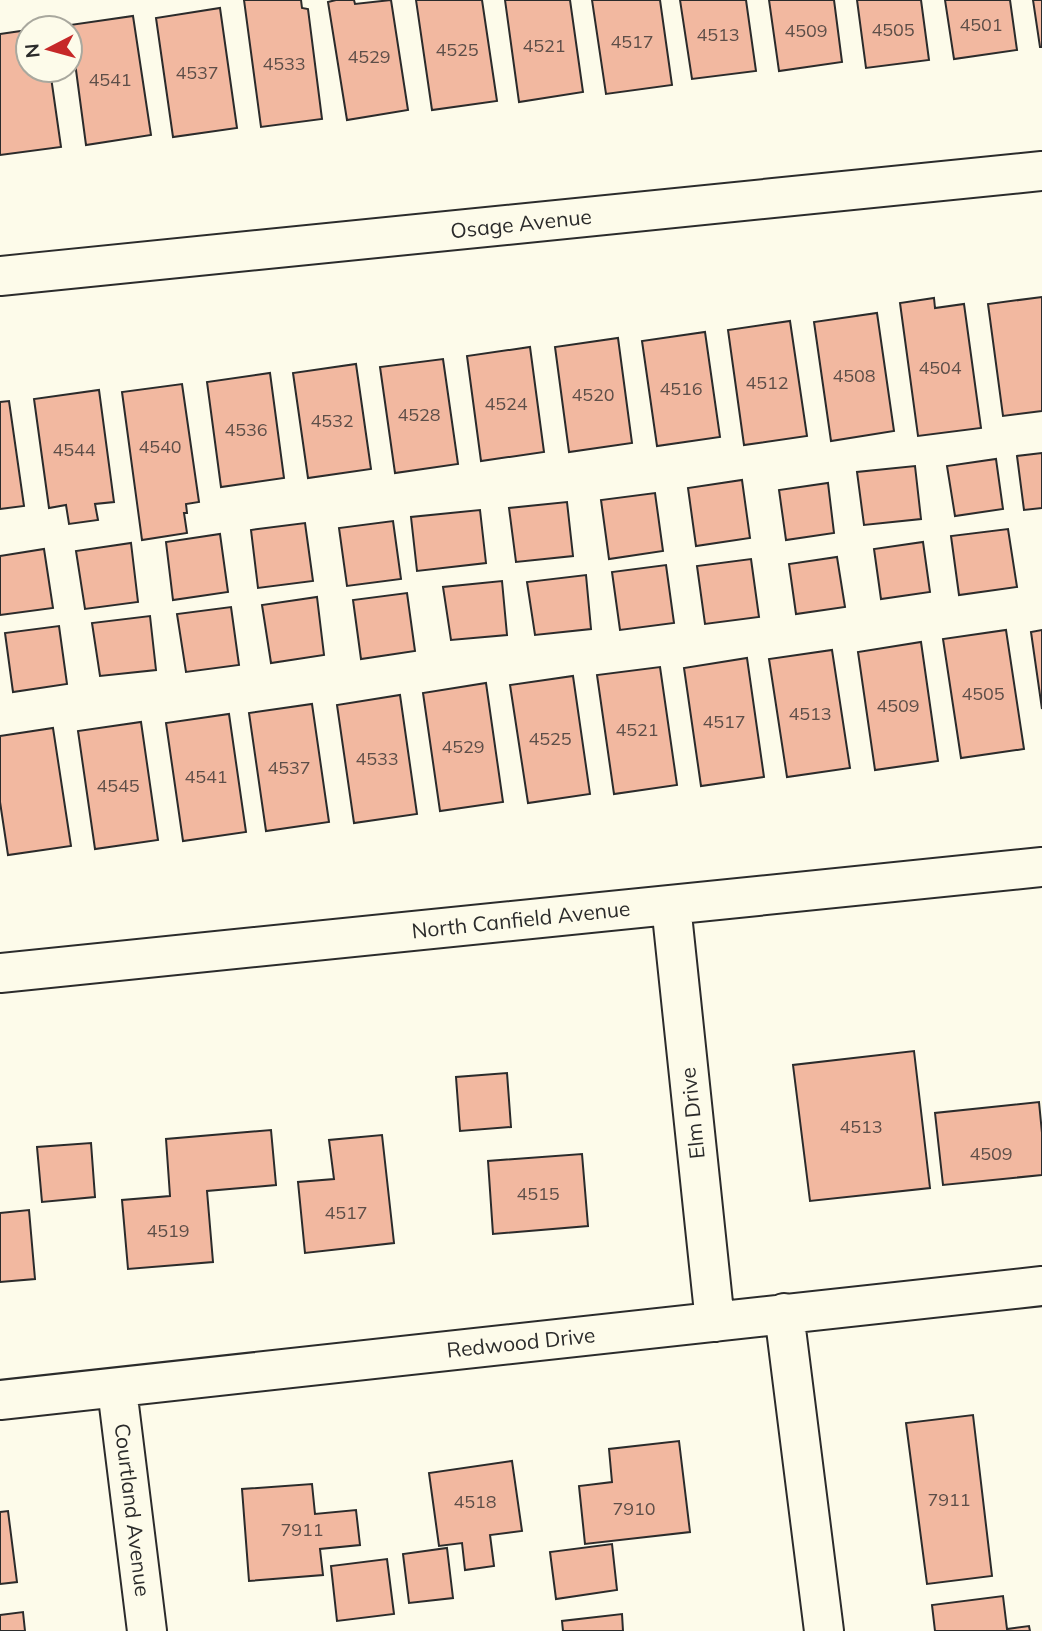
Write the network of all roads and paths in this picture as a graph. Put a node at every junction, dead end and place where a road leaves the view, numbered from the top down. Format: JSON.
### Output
{"nodes":[{"id":1,"x":1042,"y":171,"type":"edge"},
{"id":2,"x":0,"y":276,"type":"edge"},
{"id":3,"x":1042,"y":867,"type":"edge"},
{"id":4,"x":671,"y":905,"type":"junction"},
{"id":5,"x":0,"y":973,"type":"edge"},
{"id":6,"x":1042,"y":1286,"type":"edge"},
{"id":7,"x":784,"y":1313,"type":"junction"},
{"id":8,"x":715,"y":1321,"type":"junction"},
{"id":9,"x":117,"y":1389,"type":"junction"},
{"id":10,"x":0,"y":1400,"type":"edge"},
{"id":11,"x":147,"y":1631,"type":"edge"},
{"id":12,"x":824,"y":1631,"type":"edge"}],
"edges":[{"from":1,"to":2,"type":"street","name":"Osage Avenue"},
{"from":3,"to":4,"type":"street","name":"North Canfield Avenue"},
{"from":4,"to":5,"type":"street","name":"North Canfield Avenue"},
{"from":4,"to":8,"type":"street","name":"Elm Drive"},
{"from":6,"to":7,"type":"street","name":"Redwood Drive"},
{"from":7,"to":8,"type":"street","name":"Redwood Drive"},
{"from":7,"to":12,"type":"street"},
{"from":8,"to":9,"type":"street","name":"Redwood Drive"},
{"from":9,"to":10,"type":"street","name":"Redwood Drive"},
{"from":9,"to":11,"type":"street","name":"Courtland Avenue"}]}
